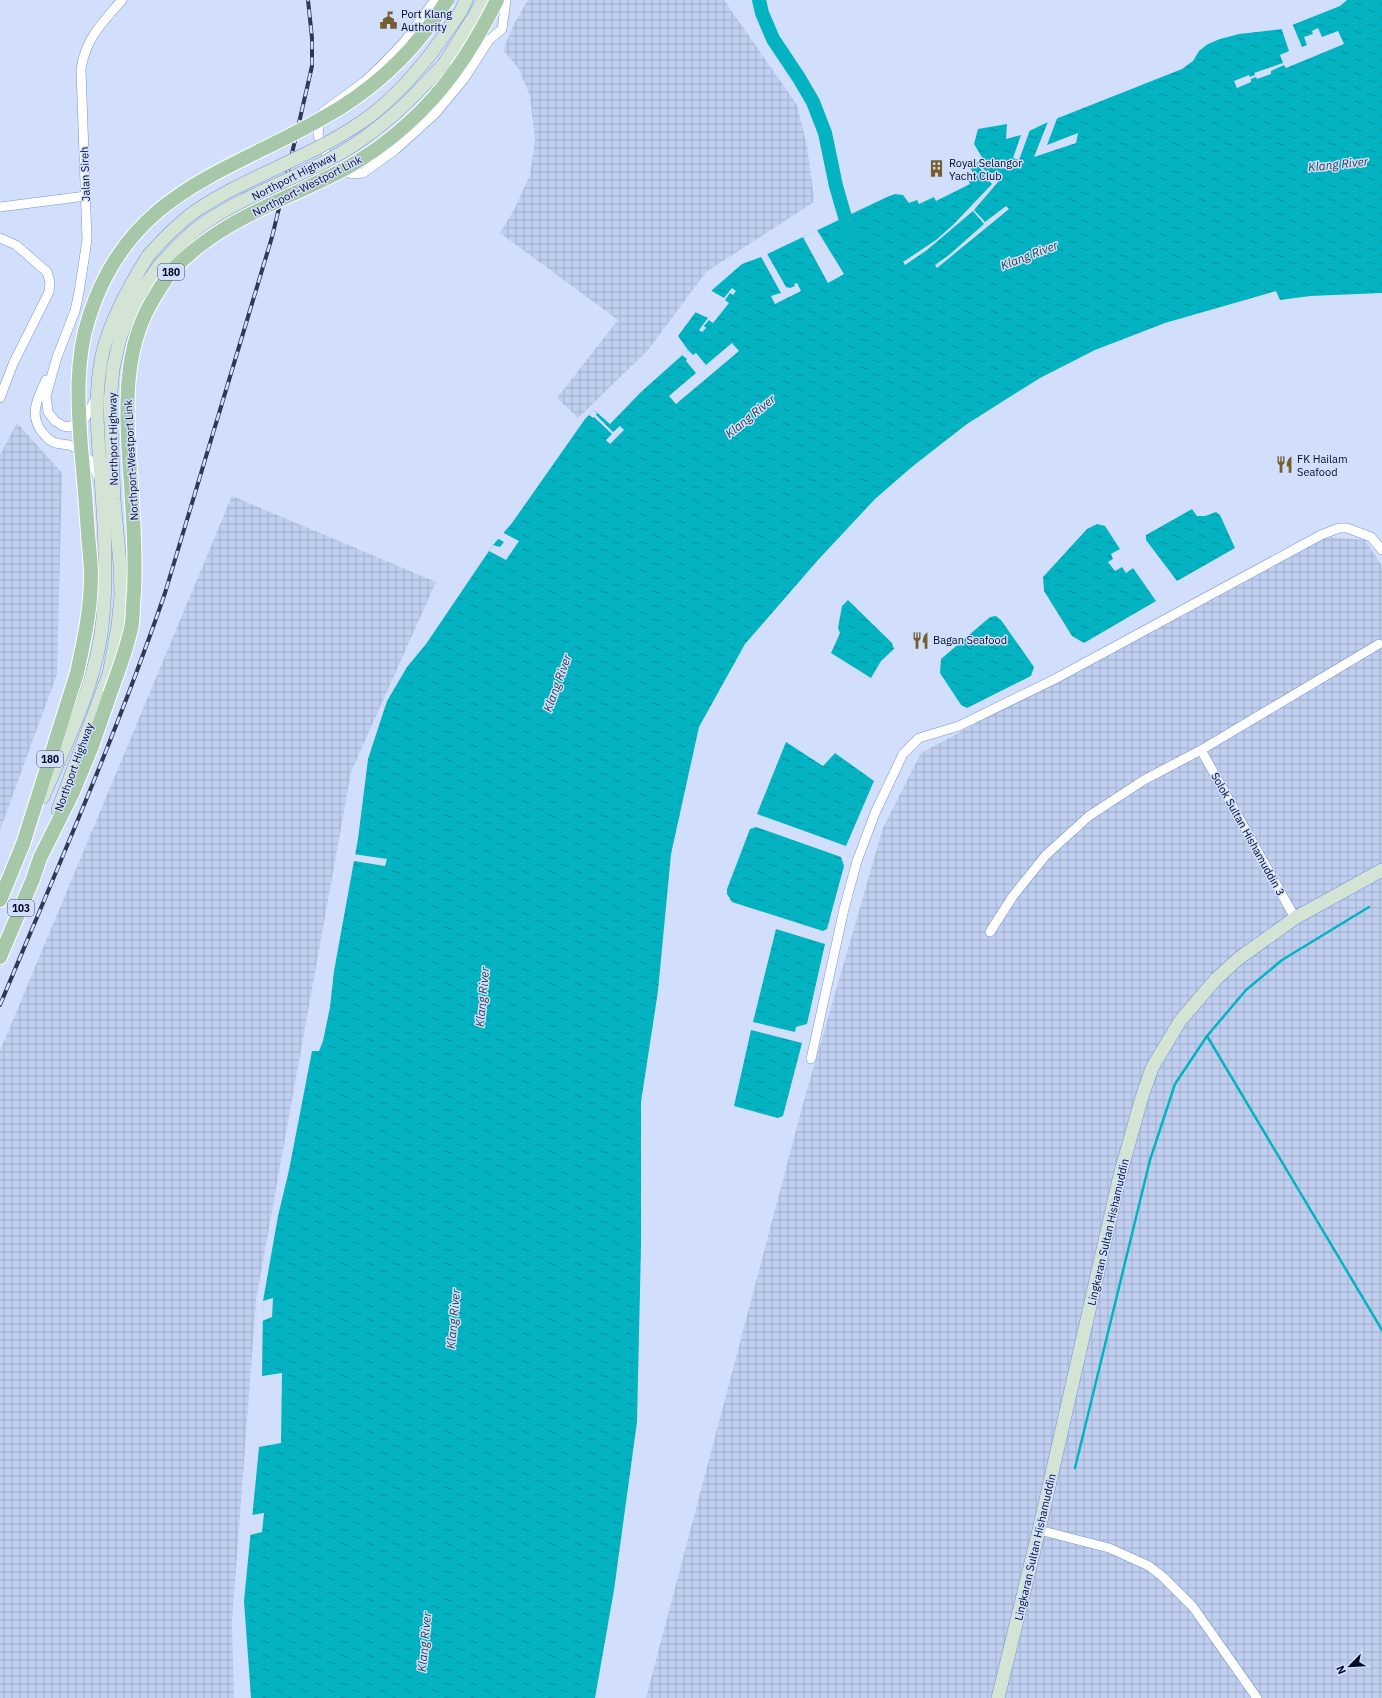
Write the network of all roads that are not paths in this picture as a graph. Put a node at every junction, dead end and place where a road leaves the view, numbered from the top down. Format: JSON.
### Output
{"nodes":[{"id":1,"x":122,"y":0,"type":"edge"},
{"id":2,"x":435,"y":0,"type":"edge"},
{"id":3,"x":447,"y":0,"type":"edge"},
{"id":4,"x":458,"y":0,"type":"edge"},
{"id":5,"x":466,"y":0,"type":"edge"},
{"id":6,"x":482,"y":0,"type":"edge"},
{"id":7,"x":497,"y":0,"type":"edge"},
{"id":8,"x":506,"y":0,"type":"edge"},
{"id":9,"x":446,"y":33,"type":"junction"},
{"id":10,"x":86,"y":196,"type":"junction"},
{"id":11,"x":0,"y":207,"type":"edge"},
{"id":12,"x":0,"y":238,"type":"edge"},
{"id":13,"x":58,"y":357,"type":"junction"},
{"id":14,"x":97,"y":396,"type":"junction"},
{"id":15,"x":0,"y":398,"type":"edge"},
{"id":16,"x":102,"y":493,"type":"junction"},
{"id":17,"x":1382,"y":550,"type":"edge"},
{"id":18,"x":1379,"y":644,"type":"dead end"},
{"id":19,"x":1201,"y":750,"type":"junction"},
{"id":20,"x":23,"y":844,"type":"junction"},
{"id":21,"x":40,"y":858,"type":"junction"},
{"id":22,"x":1382,"y":870,"type":"edge"},
{"id":23,"x":0,"y":900,"type":"edge"},
{"id":24,"x":1295,"y":918,"type":"junction"},
{"id":25,"x":990,"y":932,"type":"dead end"},
{"id":26,"x":0,"y":957,"type":"edge"},
{"id":27,"x":811,"y":1059,"type":"dead end"},
{"id":28,"x":1039,"y":1530,"type":"junction"},
{"id":29,"x":998,"y":1698,"type":"edge"},
{"id":30,"x":1257,"y":1698,"type":"edge"}],
"edges":[{"from":1,"to":10,"type":"street","name":"Jalan Sireh"},
{"from":2,"to":8,"type":"street"},
{"from":3,"to":20,"type":"main road","number":"180","bridge":true},
{"from":4,"to":9,"type":"main road"},
{"from":5,"to":9,"type":"main road","name":"Northport Highway","number":"103"},
{"from":6,"to":21,"type":"main road","name":"Northport Highway","number":"103","bridge":true},
{"from":7,"to":21,"type":"main road","name":"Northport-Westport Link","number":"180","bridge":true},
{"from":9,"to":14,"type":"main road","name":"Northport Highway","number":"103","bridge":true},
{"from":10,"to":11,"type":"street"},
{"from":10,"to":13,"type":"street","name":"Jalan Sireh"},
{"from":12,"to":15,"type":"street"},
{"from":13,"to":14,"type":"street"},
{"from":13,"to":16,"type":"street"},
{"from":14,"to":16,"type":"main road","name":"Northport Highway","number":"103"},
{"from":16,"to":20,"type":"main road","name":"Northport Highway","number":"103"},
{"from":17,"to":27,"type":"street"},
{"from":18,"to":19,"type":"street"},
{"from":19,"to":24,"type":"street","name":"Solok Sultan Hishamuddin 3"},
{"from":19,"to":25,"type":"street"},
{"from":20,"to":23,"type":"main road","name":"Northport Highway","number":"103"},
{"from":21,"to":26,"type":"main road","name":"Northport Highway","number":"103"},
{"from":22,"to":24,"type":"main road","name":"Lingkaran Sultan Hishamuddin"},
{"from":24,"to":28,"type":"main road","name":"Lingkaran Sultan Hishamuddin"},
{"from":28,"to":29,"type":"main road","name":"Lingkaran Sultan Hishamuddin"},
{"from":28,"to":30,"type":"street"}]}
